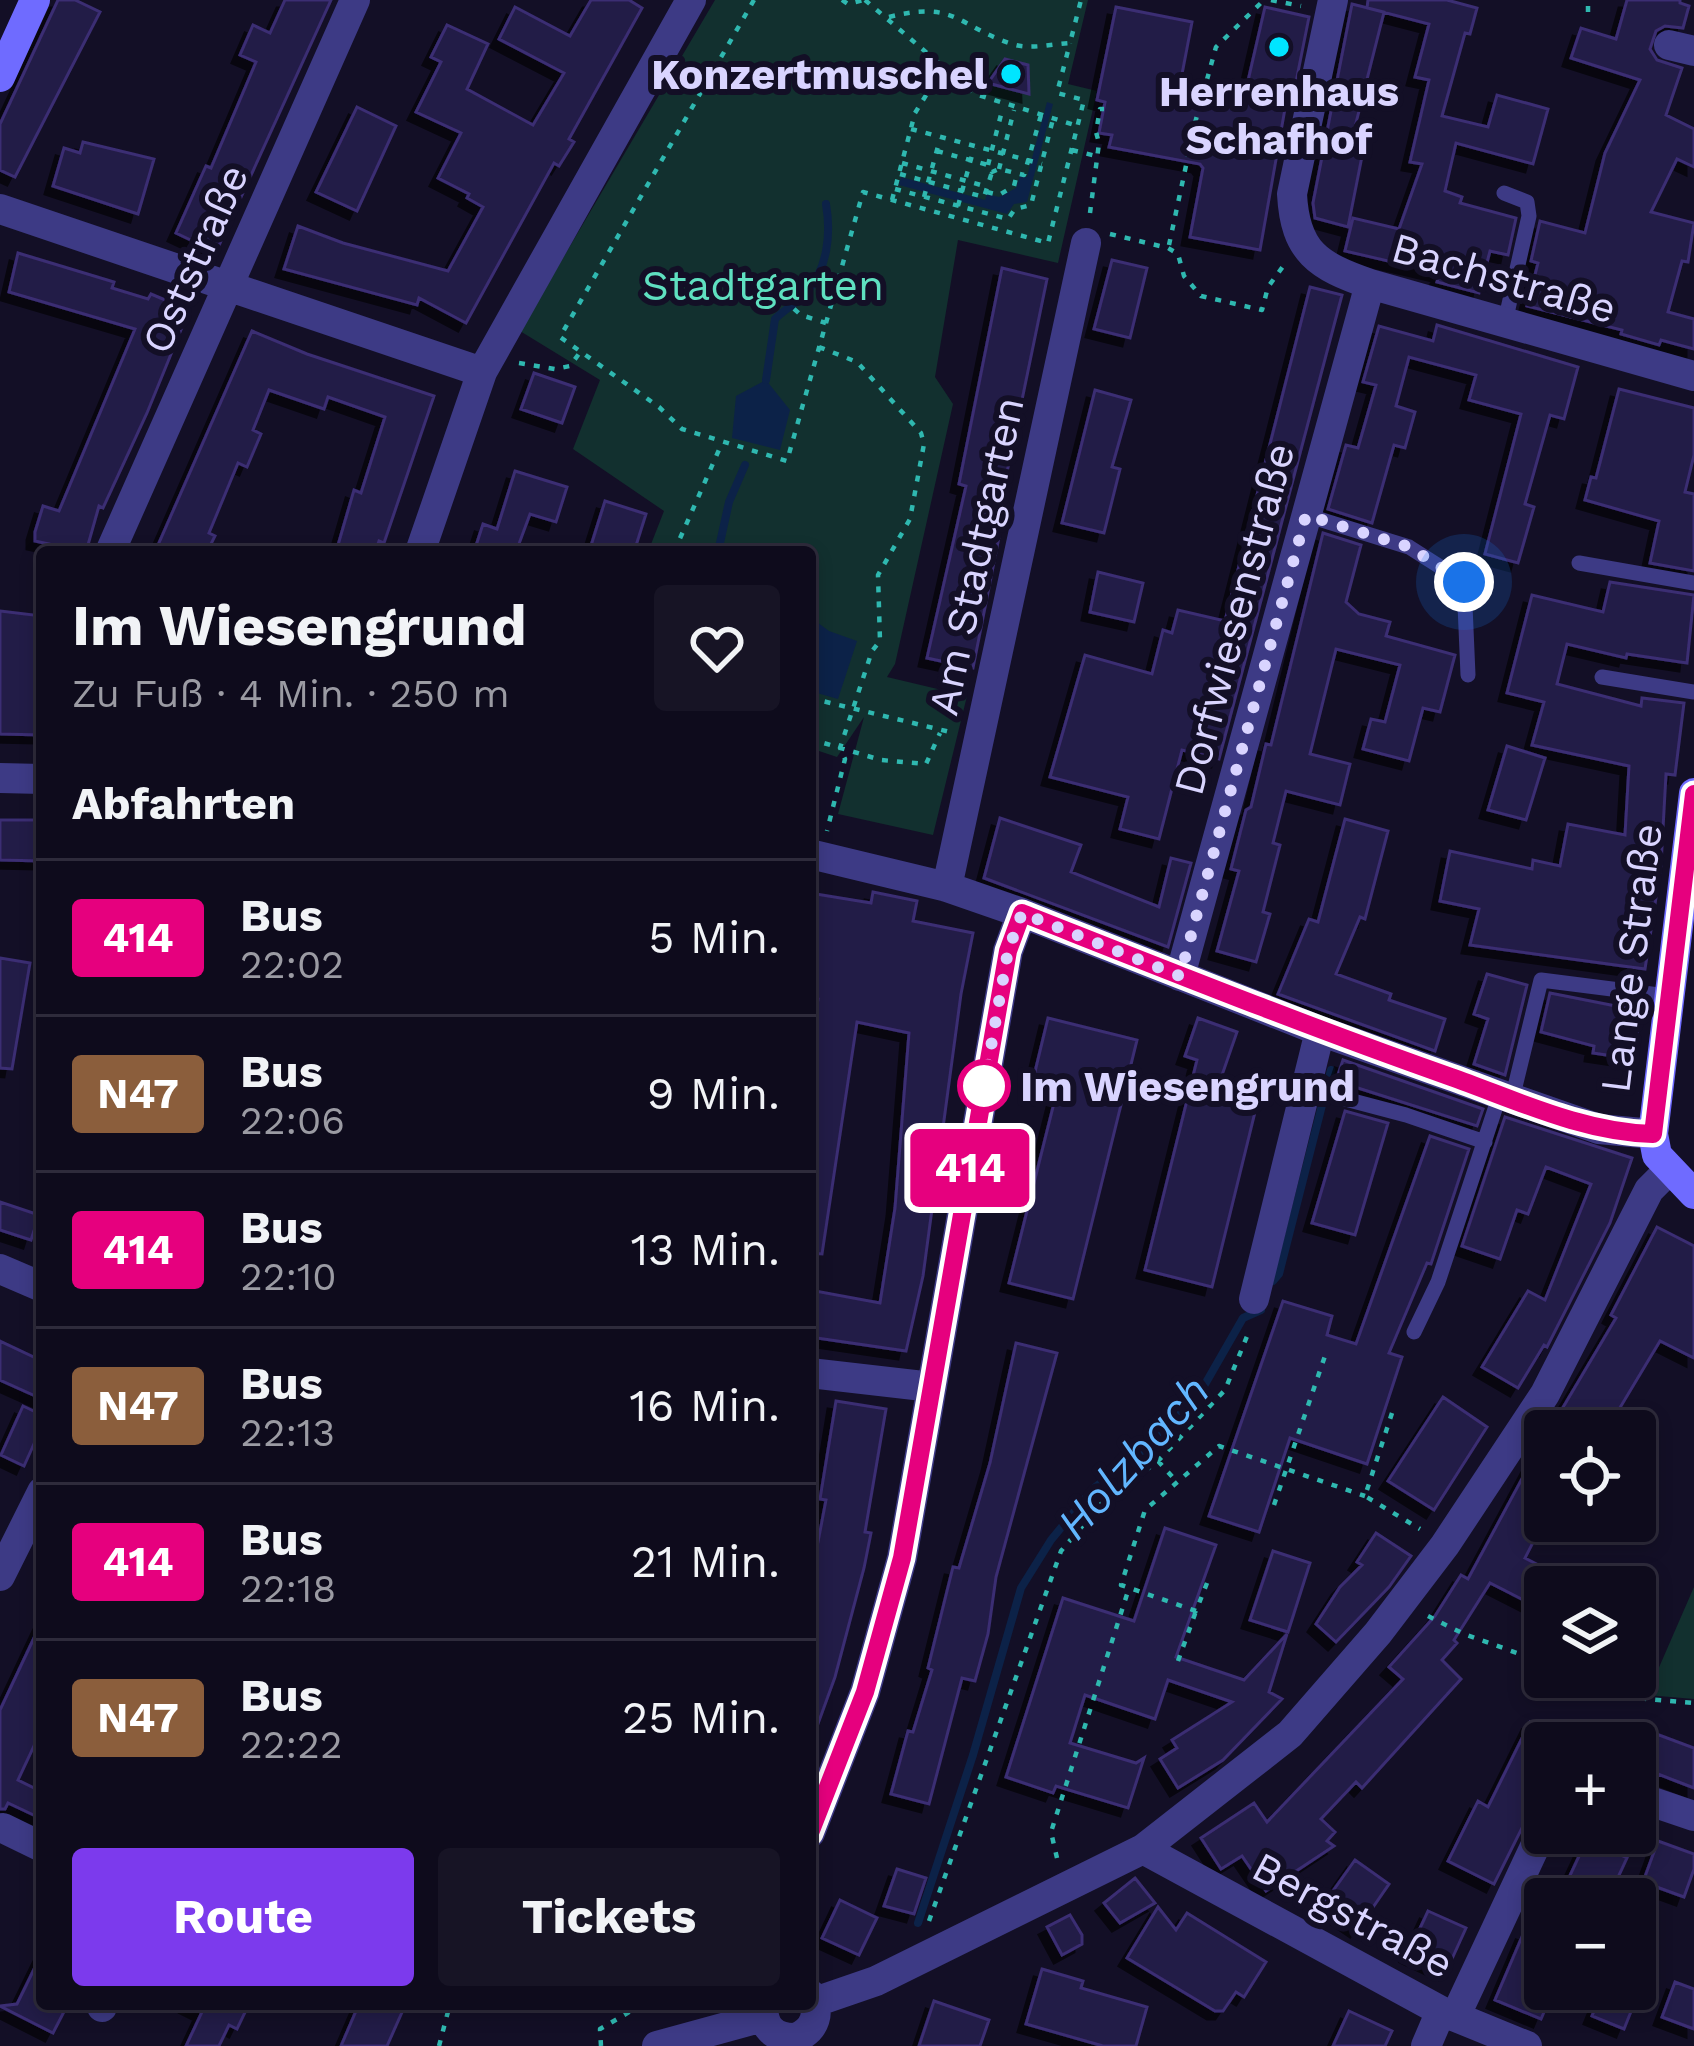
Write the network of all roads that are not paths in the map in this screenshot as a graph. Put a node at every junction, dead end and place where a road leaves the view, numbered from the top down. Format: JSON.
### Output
{"nodes":[{"id":1,"x":35,"y":0,"type":"edge"},
{"id":2,"x":355,"y":0,"type":"edge"},
{"id":3,"x":691,"y":0,"type":"edge"},
{"id":4,"x":1333,"y":0,"type":"edge"},
{"id":5,"x":0,"y":77,"type":"edge"},
{"id":6,"x":1504,"y":193,"type":"dead end"},
{"id":7,"x":0,"y":208,"type":"edge"},
{"id":8,"x":1093,"y":234,"type":"road end"},
{"id":9,"x":1370,"y":284,"type":"junction"},
{"id":10,"x":229,"y":286,"type":"junction"},
{"id":11,"x":1504,"y":322,"type":"junction"},
{"id":12,"x":487,"y":363,"type":"junction"},
{"id":13,"x":1694,"y":376,"type":"edge"},
{"id":14,"x":1306,"y":515,"type":"junction"},
{"id":15,"x":113,"y":546,"type":"edge"},
{"id":16,"x":422,"y":546,"type":"edge"},
{"id":17,"x":1579,"y":563,"type":"dead end"},
{"id":18,"x":1694,"y":583,"type":"edge"},
{"id":19,"x":1468,"y":675,"type":"dead end"},
{"id":20,"x":1602,"y":676,"type":"dead end"},
{"id":21,"x":1694,"y":692,"type":"edge"},
{"id":22,"x":0,"y":778,"type":"edge"},
{"id":23,"x":36,"y":779,"type":"edge"},
{"id":24,"x":1694,"y":793,"type":"edge"},
{"id":25,"x":816,"y":855,"type":"edge"},
{"id":26,"x":947,"y":887,"type":"junction"},
{"id":27,"x":1022,"y":913,"type":"junction"},
{"id":28,"x":1685,"y":938,"type":"edge"},
{"id":29,"x":1180,"y":976,"type":"junction"},
{"id":30,"x":1667,"y":996,"type":"junction"},
{"id":31,"x":1320,"y":1031,"type":"junction"},
{"id":32,"x":1334,"y":1096,"type":"dead end"},
{"id":33,"x":1506,"y":1097,"type":"junction"},
{"id":34,"x":1653,"y":1134,"type":"junction"},
{"id":35,"x":1485,"y":1142,"type":"junction"},
{"id":36,"x":1669,"y":1170,"type":"junction"},
{"id":37,"x":1694,"y":1194,"type":"edge"},
{"id":38,"x":0,"y":1269,"type":"edge"},
{"id":39,"x":36,"y":1284,"type":"edge"},
{"id":40,"x":1254,"y":1300,"type":"road end"},
{"id":41,"x":1414,"y":1332,"type":"dead end"},
{"id":42,"x":816,"y":1374,"type":"edge"},
{"id":43,"x":932,"y":1387,"type":"junction"},
{"id":44,"x":36,"y":1503,"type":"edge"},
{"id":45,"x":2,"y":1566,"type":"edge"},
{"id":46,"x":1656,"y":1803,"type":"edge"},
{"id":47,"x":1694,"y":1816,"type":"edge"},
{"id":48,"x":816,"y":1818,"type":"edge"},
{"id":49,"x":3,"y":1828,"type":"dead end"},
{"id":50,"x":36,"y":1844,"type":"edge"},
{"id":51,"x":1143,"y":1849,"type":"junction"},
{"id":52,"x":1530,"y":1854,"type":"edge"},
{"id":53,"x":816,"y":1997,"type":"edge"},
{"id":54,"x":812,"y":2010,"type":"edge"},
{"id":55,"x":763,"y":2011,"type":"edge"},
{"id":56,"x":1448,"y":2014,"type":"junction"},
{"id":57,"x":797,"y":2042,"type":"edge"},
{"id":58,"x":657,"y":2046,"type":"edge"},
{"id":59,"x":1426,"y":2046,"type":"edge"},
{"id":60,"x":1527,"y":2046,"type":"edge"}],
"edges":[{"from":1,"to":5,"type":"main road"},
{"from":2,"to":10,"type":"street","name":"Oststraße"},
{"from":3,"to":12,"type":"street"},
{"from":4,"to":9,"type":"street","name":"Bachstraße"},
{"from":6,"to":11,"type":"lane"},
{"from":7,"to":10,"type":"street"},
{"from":8,"to":26,"type":"street","name":"Am Stadtgarten"},
{"from":9,"to":11,"type":"street","name":"Bachstraße"},
{"from":9,"to":14,"type":"street","name":"Dorfwiesenstraße"},
{"from":10,"to":12,"type":"street"},
{"from":10,"to":15,"type":"street","name":"Oststraße"},
{"from":11,"to":13,"type":"street","name":"Bachstraße"},
{"from":12,"to":16,"type":"street"},
{"from":14,"to":19,"type":"lane"},
{"from":14,"to":29,"type":"street","name":"Dorfwiesenstraße"},
{"from":17,"to":18,"type":"lane"},
{"from":20,"to":21,"type":"lane"},
{"from":22,"to":23,"type":"street"},
{"from":24,"to":28,"type":"main road","name":"Lange Straße"},
{"from":25,"to":26,"type":"street"},
{"from":26,"to":27,"type":"street"},
{"from":27,"to":29,"type":"street"},
{"from":27,"to":43,"type":"street"},
{"from":28,"to":30,"type":"main road","name":"Lange Straße"},
{"from":29,"to":31,"type":"street"},
{"from":30,"to":33,"type":"lane"},
{"from":30,"to":34,"type":"main road","name":"Lange Straße"},
{"from":31,"to":33,"type":"street"},
{"from":31,"to":40,"type":"street"},
{"from":32,"to":35,"type":"lane"},
{"from":33,"to":34,"type":"street"},
{"from":33,"to":35,"type":"lane"},
{"from":34,"to":36,"type":"main road"},
{"from":35,"to":41,"type":"lane"},
{"from":36,"to":37,"type":"main road"},
{"from":36,"to":51,"type":"street"},
{"from":38,"to":39,"type":"street"},
{"from":42,"to":43,"type":"street"},
{"from":43,"to":48,"type":"street"},
{"from":44,"to":45,"type":"street"},
{"from":46,"to":47,"type":"street"},
{"from":49,"to":50,"type":"street"},
{"from":51,"to":53,"type":"street"},
{"from":51,"to":56,"type":"street","name":"Bergstraße"},
{"from":52,"to":56,"type":"street"},
{"from":54,"to":57,"type":"street"},
{"from":55,"to":57,"type":"street"},
{"from":55,"to":58,"type":"street"},
{"from":56,"to":59,"type":"street"},
{"from":56,"to":60,"type":"street","name":"Bergstraße"}]}
